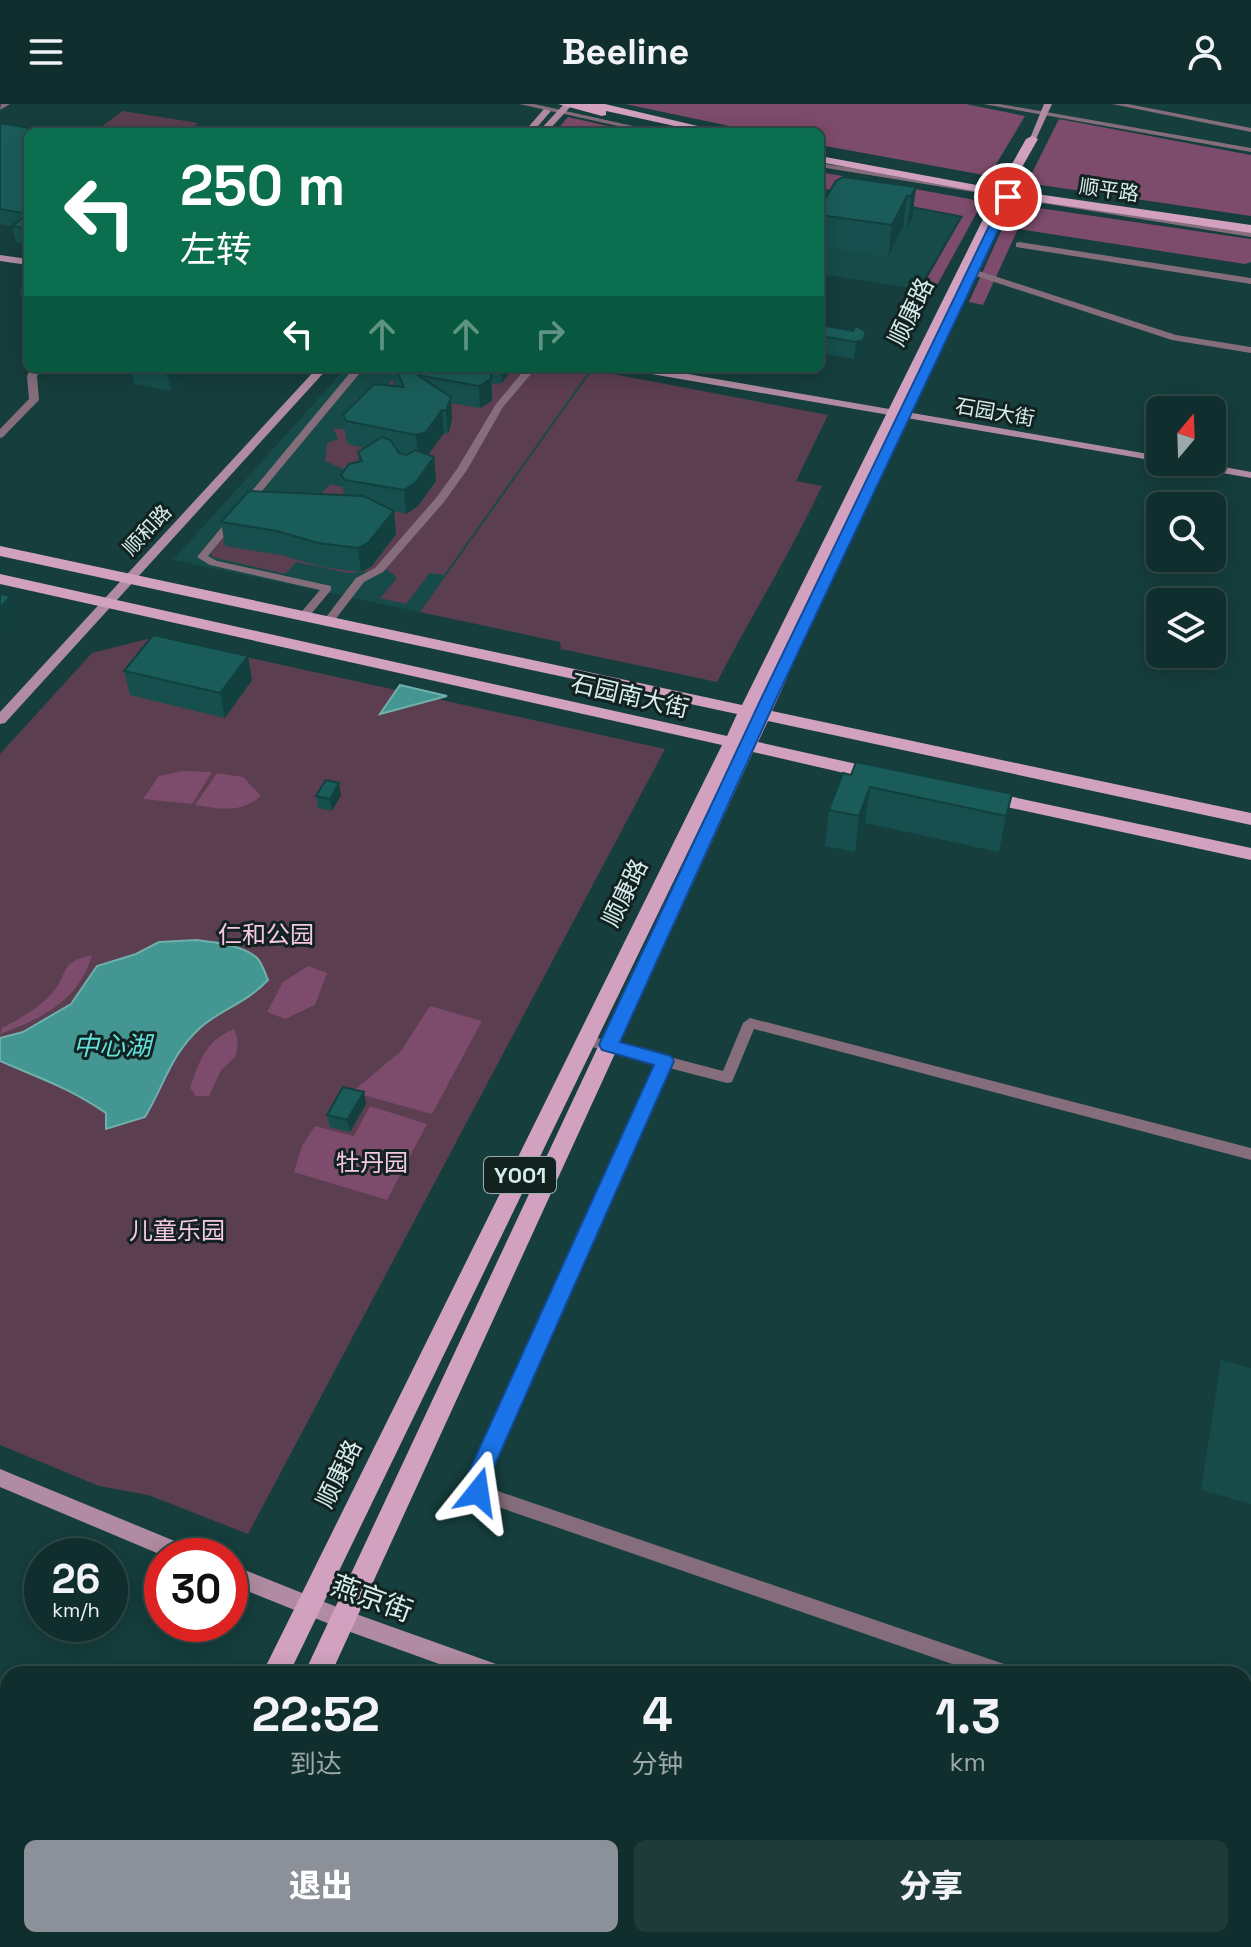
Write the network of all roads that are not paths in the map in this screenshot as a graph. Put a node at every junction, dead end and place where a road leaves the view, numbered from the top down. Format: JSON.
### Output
{"nodes":[{"id":1,"x":6,"y":104,"type":"edge"},
{"id":2,"x":523,"y":104,"type":"edge"},
{"id":3,"x":590,"y":104,"type":"edge"},
{"id":4,"x":987,"y":104,"type":"edge"},
{"id":5,"x":1116,"y":104,"type":"edge"},
{"id":6,"x":565,"y":106,"type":"edge"},
{"id":7,"x":551,"y":107,"type":"edge"},
{"id":8,"x":0,"y":108,"type":"edge"},
{"id":9,"x":1046,"y":109,"type":"edge"},
{"id":10,"x":532,"y":128,"type":"edge"},
{"id":11,"x":546,"y":128,"type":"edge"},
{"id":12,"x":642,"y":128,"type":"edge"},
{"id":13,"x":671,"y":128,"type":"edge"},
{"id":14,"x":699,"y":128,"type":"edge"},
{"id":15,"x":1251,"y":130,"type":"edge"},
{"id":16,"x":1032,"y":139,"type":"joint"},
{"id":17,"x":1251,"y":150,"type":"edge"},
{"id":18,"x":824,"y":157,"type":"edge"},
{"id":19,"x":824,"y":166,"type":"edge"},
{"id":20,"x":1007,"y":193,"type":"junction"},
{"id":21,"x":1251,"y":223,"type":"edge"},
{"id":22,"x":1251,"y":232,"type":"edge"},
{"id":23,"x":1019,"y":245,"type":"dead end"},
{"id":24,"x":0,"y":258,"type":"edge"},
{"id":25,"x":24,"y":261,"type":"edge"},
{"id":26,"x":973,"y":272,"type":"junction"},
{"id":27,"x":1251,"y":281,"type":"edge"},
{"id":28,"x":1251,"y":350,"type":"edge"},
{"id":29,"x":34,"y":372,"type":"edge"},
{"id":30,"x":309,"y":372,"type":"edge"},
{"id":31,"x":319,"y":372,"type":"edge"},
{"id":32,"x":356,"y":372,"type":"edge"},
{"id":33,"x":528,"y":372,"type":"edge"},
{"id":34,"x":657,"y":372,"type":"edge"},
{"id":35,"x":901,"y":414,"type":"junction"},
{"id":36,"x":0,"y":435,"type":"edge"},
{"id":37,"x":1146,"y":457,"type":"edge"},
{"id":38,"x":1226,"y":471,"type":"edge"},
{"id":39,"x":1251,"y":475,"type":"edge"},
{"id":40,"x":0,"y":551,"type":"edge"},
{"id":41,"x":0,"y":579,"type":"edge"},
{"id":42,"x":124,"y":579,"type":"junction"},
{"id":43,"x":327,"y":588,"type":"junction"},
{"id":44,"x":350,"y":593,"type":"junction"},
{"id":45,"x":102,"y":602,"type":"junction"},
{"id":46,"x":303,"y":617,"type":"junction"},
{"id":47,"x":327,"y":623,"type":"junction"},
{"id":48,"x":0,"y":707,"type":"edge"},
{"id":49,"x":755,"y":713,"type":"junction"},
{"id":50,"x":0,"y":720,"type":"edge"},
{"id":51,"x":740,"y":745,"type":"junction"},
{"id":52,"x":895,"y":778,"type":"edge"},
{"id":53,"x":972,"y":795,"type":"edge"},
{"id":54,"x":1251,"y":819,"type":"edge"},
{"id":55,"x":1251,"y":854,"type":"edge"},
{"id":56,"x":586,"y":1040,"type":"junction"},
{"id":57,"x":609,"y":1045,"type":"junction"},
{"id":58,"x":665,"y":1061,"type":"junction"},
{"id":59,"x":1251,"y":1154,"type":"edge"},
{"id":60,"x":0,"y":1478,"type":"edge"},
{"id":61,"x":144,"y":1538,"type":"edge"},
{"id":62,"x":248,"y":1581,"type":"edge"},
{"id":63,"x":307,"y":1606,"type":"junction"},
{"id":64,"x":342,"y":1619,"type":"junction"},
{"id":65,"x":279,"y":1666,"type":"edge"},
{"id":66,"x":321,"y":1666,"type":"edge"},
{"id":67,"x":474,"y":1666,"type":"edge"},
{"id":68,"x":984,"y":1666,"type":"edge"}],
"edges":[{"from":1,"to":8,"type":"street"},
{"from":2,"to":7,"type":"street"},
{"from":3,"to":14,"type":"main road"},
{"from":4,"to":9,"type":"street"},
{"from":5,"to":15,"type":"street"},
{"from":6,"to":7,"type":"street"},
{"from":6,"to":11,"type":"main road"},
{"from":6,"to":12,"type":"street"},
{"from":6,"to":13,"type":"main road"},
{"from":7,"to":10,"type":"main road"},
{"from":9,"to":16,"type":"main road","name":"顺康路"},
{"from":9,"to":17,"type":"street"},
{"from":16,"to":20,"type":"main road","name":"顺康路"},
{"from":18,"to":20,"type":"main road","name":"顺平路"},
{"from":19,"to":20,"type":"street"},
{"from":20,"to":21,"type":"main road","name":"顺平路"},
{"from":20,"to":22,"type":"main road","name":"顺平路"},
{"from":20,"to":26,"type":"main road","name":"顺康路"},
{"from":20,"to":35,"type":"main road","name":"顺康路"},
{"from":23,"to":27,"type":"street"},
{"from":24,"to":25,"type":"main road"},
{"from":26,"to":28,"type":"street"},
{"from":26,"to":35,"type":"main road","name":"顺康路"},
{"from":29,"to":36,"type":"street"},
{"from":30,"to":42,"type":"main road","name":"顺和路"},
{"from":31,"to":42,"type":"main road","name":"顺和路"},
{"from":32,"to":43,"type":"street"},
{"from":33,"to":44,"type":"street"},
{"from":34,"to":35,"type":"main road","name":"石园大街"},
{"from":35,"to":37,"type":"main road","name":"石园大街"},
{"from":35,"to":49,"type":"main road","name":"顺康路"},
{"from":38,"to":39,"type":"main road"},
{"from":40,"to":42,"type":"main road","name":"石园南大街"},
{"from":41,"to":45,"type":"main road","name":"石园南大街"},
{"from":42,"to":45,"type":"main road","name":"顺和路"},
{"from":42,"to":46,"type":"main road","name":"石园南大街"},
{"from":43,"to":44,"type":"street"},
{"from":43,"to":46,"type":"street"},
{"from":44,"to":47,"type":"street"},
{"from":45,"to":48,"type":"main road","name":"顺和路"},
{"from":45,"to":50,"type":"main road","name":"顺和路"},
{"from":45,"to":51,"type":"main road","name":"石园南大街"},
{"from":46,"to":47,"type":"main road","name":"石园南大街"},
{"from":47,"to":49,"type":"main road","name":"石园南大街"},
{"from":49,"to":51,"type":"main road","name":"顺康路"},
{"from":49,"to":54,"type":"main road","name":"石园南大街"},
{"from":51,"to":52,"type":"main road","name":"石园南大街"},
{"from":51,"to":56,"type":"main road","name":"顺康路","number":"Y001"},
{"from":51,"to":57,"type":"main road","name":"顺康路"},
{"from":53,"to":55,"type":"main road"},
{"from":56,"to":57,"type":"street"},
{"from":56,"to":63,"type":"main road","name":"顺康路","number":"Y001"},
{"from":57,"to":58,"type":"street"},
{"from":57,"to":64,"type":"main road","name":"顺康路"},
{"from":58,"to":59,"type":"street"},
{"from":58,"to":68,"type":"street"},
{"from":60,"to":61,"type":"main road"},
{"from":62,"to":63,"type":"main road","name":"燕京街"},
{"from":63,"to":64,"type":"main road","name":"燕京街"},
{"from":63,"to":65,"type":"main road","name":"顺康路","number":"Y001"},
{"from":64,"to":66,"type":"main road","name":"顺康路"},
{"from":64,"to":67,"type":"main road","name":"燕京街"}]}
